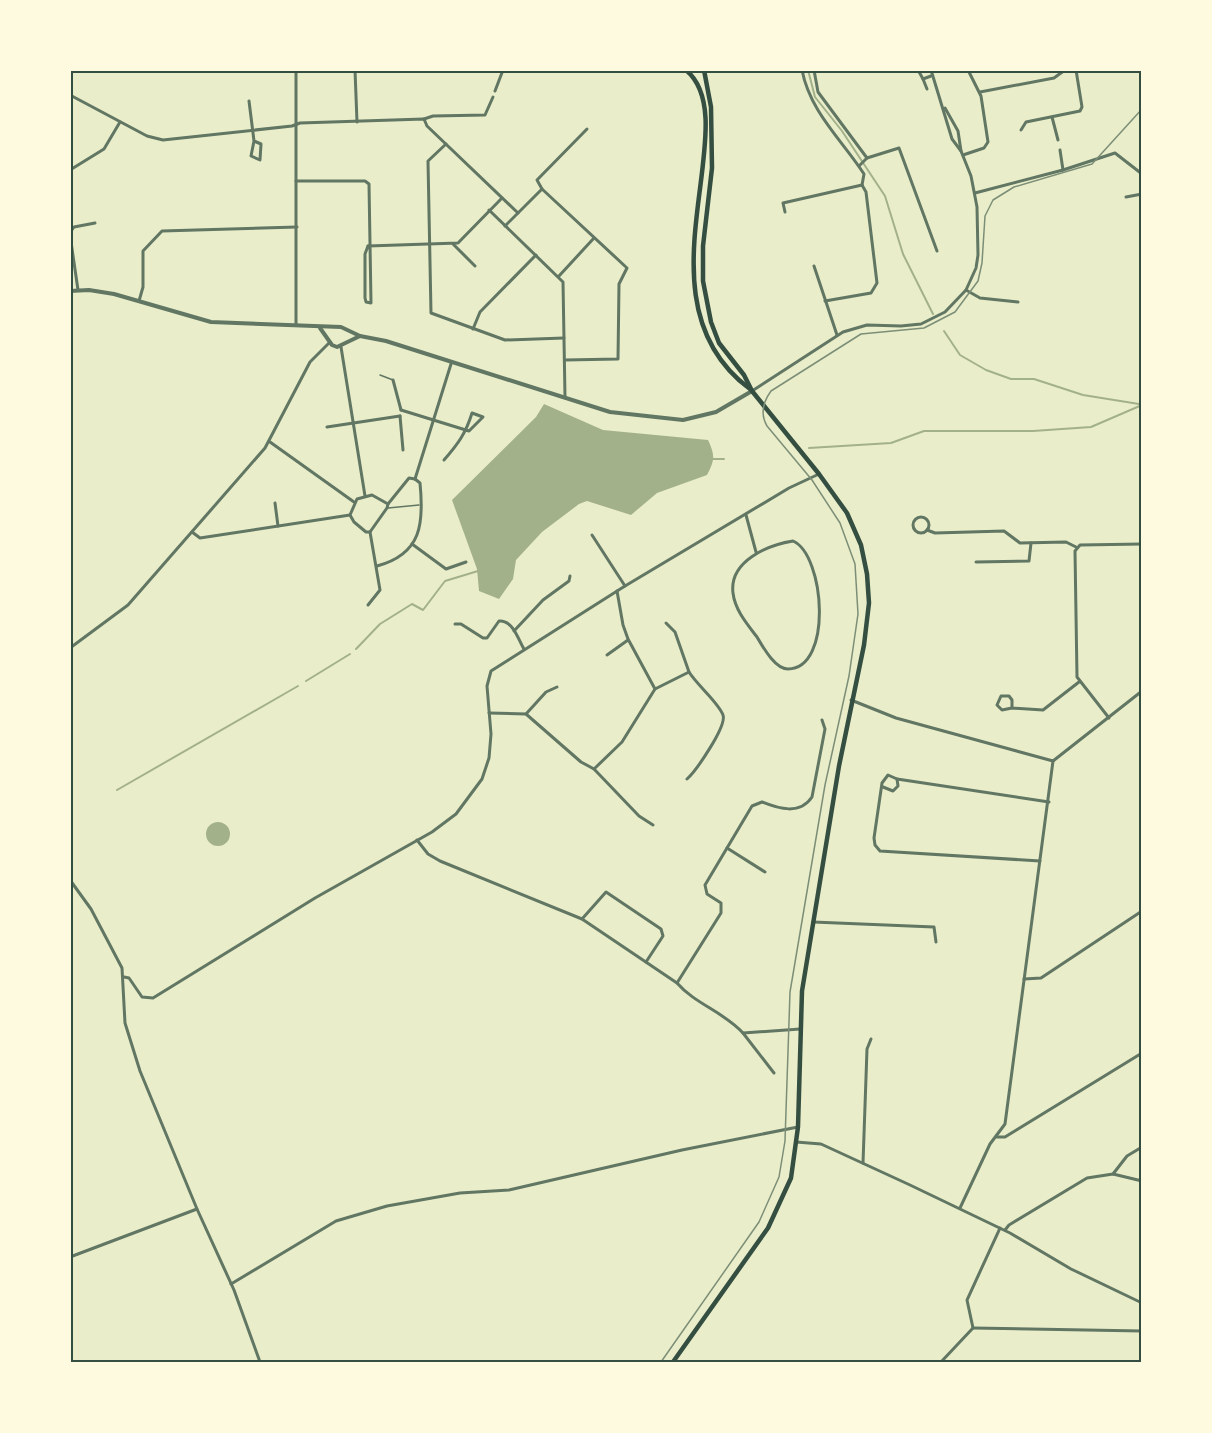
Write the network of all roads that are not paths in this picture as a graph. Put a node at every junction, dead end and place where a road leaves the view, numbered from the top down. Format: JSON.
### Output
{"nodes":[{"id":1,"x":222,"y":70,"type":"edge"},
{"id":2,"x":232,"y":70,"type":"edge"},
{"id":3,"x":296,"y":70,"type":"edge"},
{"id":4,"x":356,"y":70,"type":"edge"},
{"id":5,"x":503,"y":70,"type":"edge"},
{"id":6,"x":688,"y":70,"type":"edge"},
{"id":7,"x":695,"y":70,"type":"edge"},
{"id":8,"x":704,"y":70,"type":"edge"},
{"id":9,"x":802,"y":70,"type":"edge"},
{"id":10,"x":814,"y":70,"type":"edge"},
{"id":11,"x":918,"y":70,"type":"edge"},
{"id":12,"x":931,"y":70,"type":"edge"},
{"id":13,"x":968,"y":70,"type":"edge"},
{"id":14,"x":1065,"y":70,"type":"edge"},
{"id":15,"x":1076,"y":70,"type":"edge"},
{"id":16,"x":932,"y":75,"type":"junction"},
{"id":17,"x":923,"y":79,"type":"junction"},
{"id":18,"x":927,"y":89,"type":"dead end"},
{"id":19,"x":495,"y":91,"type":"dead end"},
{"id":20,"x":980,"y":92,"type":"junction"},
{"id":21,"x":70,"y":95,"type":"edge"},
{"id":22,"x":493,"y":97,"type":"dead end"},
{"id":23,"x":249,"y":101,"type":"dead end"},
{"id":24,"x":944,"y":106,"type":"junction"},
{"id":25,"x":1052,"y":117,"type":"junction"},
{"id":26,"x":424,"y":119,"type":"junction"},
{"id":27,"x":120,"y":122,"type":"junction"},
{"id":28,"x":357,"y":122,"type":"junction"},
{"id":29,"x":296,"y":125,"type":"junction"},
{"id":30,"x":587,"y":129,"type":"dead end"},
{"id":31,"x":253,"y":130,"type":"junction"},
{"id":32,"x":1021,"y":130,"type":"dead end"},
{"id":33,"x":1058,"y":140,"type":"dead end"},
{"id":34,"x":255,"y":141,"type":"junction"},
{"id":35,"x":446,"y":144,"type":"junction"},
{"id":36,"x":1060,"y":150,"type":"dead end"},
{"id":37,"x":962,"y":153,"type":"junction"},
{"id":38,"x":863,"y":162,"type":"junction"},
{"id":39,"x":70,"y":170,"type":"edge"},
{"id":40,"x":1063,"y":170,"type":"junction"},
{"id":41,"x":1142,"y":174,"type":"edge"},
{"id":42,"x":296,"y":181,"type":"junction"},
{"id":43,"x":862,"y":185,"type":"junction"},
{"id":44,"x":542,"y":189,"type":"junction"},
{"id":45,"x":975,"y":193,"type":"junction"},
{"id":46,"x":1142,"y":194,"type":"edge"},
{"id":47,"x":1126,"y":196,"type":"dead end"},
{"id":48,"x":501,"y":198,"type":"junction"},
{"id":49,"x":489,"y":210,"type":"junction"},
{"id":50,"x":785,"y":212,"type":"dead end"},
{"id":51,"x":518,"y":213,"type":"junction"},
{"id":52,"x":95,"y":223,"type":"dead end"},
{"id":53,"x":505,"y":226,"type":"junction"},
{"id":54,"x":297,"y":227,"type":"junction"},
{"id":55,"x":70,"y":234,"type":"edge"},
{"id":56,"x":594,"y":238,"type":"junction"},
{"id":57,"x":429,"y":244,"type":"junction"},
{"id":58,"x":453,"y":244,"type":"junction"},
{"id":59,"x":368,"y":246,"type":"junction"},
{"id":60,"x":937,"y":251,"type":"dead end"},
{"id":61,"x":536,"y":255,"type":"junction"},
{"id":62,"x":475,"y":266,"type":"dead end"},
{"id":63,"x":814,"y":266,"type":"dead end"},
{"id":64,"x":559,"y":276,"type":"junction"},
{"id":65,"x":78,"y":290,"type":"junction"},
{"id":66,"x":966,"y":290,"type":"junction"},
{"id":67,"x":70,"y":291,"type":"edge"},
{"id":68,"x":139,"y":301,"type":"junction"},
{"id":69,"x":825,"y":301,"type":"junction"},
{"id":70,"x":1018,"y":302,"type":"dead end"},
{"id":71,"x":296,"y":325,"type":"junction"},
{"id":72,"x":320,"y":327,"type":"junction"},
{"id":73,"x":333,"y":328,"type":"junction"},
{"id":74,"x":473,"y":329,"type":"junction"},
{"id":75,"x":348,"y":332,"type":"junction"},
{"id":76,"x":837,"y":335,"type":"junction"},
{"id":77,"x":360,"y":336,"type":"junction"},
{"id":78,"x":564,"y":338,"type":"junction"},
{"id":79,"x":329,"y":340,"type":"junction"},
{"id":80,"x":347,"y":342,"type":"junction"},
{"id":81,"x":340,"y":347,"type":"junction"},
{"id":82,"x":565,"y":360,"type":"junction"},
{"id":83,"x":451,"y":364,"type":"junction"},
{"id":84,"x":380,"y":375,"type":"dead end"},
{"id":85,"x":393,"y":380,"type":"joint"},
{"id":86,"x":752,"y":391,"type":"junction"},
{"id":87,"x":564,"y":399,"type":"junction"},
{"id":88,"x":401,"y":410,"type":"junction"},
{"id":89,"x":400,"y":416,"type":"junction"},
{"id":90,"x":433,"y":419,"type":"junction"},
{"id":91,"x":353,"y":423,"type":"junction"},
{"id":92,"x":327,"y":427,"type":"dead end"},
{"id":93,"x":467,"y":430,"type":"junction"},
{"id":94,"x":270,"y":442,"type":"junction"},
{"id":95,"x":403,"y":450,"type":"dead end"},
{"id":96,"x":444,"y":460,"type":"dead end"},
{"id":97,"x":819,"y":474,"type":"junction"},
{"id":98,"x":415,"y":479,"type":"junction"},
{"id":99,"x":365,"y":496,"type":"junction"},
{"id":100,"x":354,"y":502,"type":"junction"},
{"id":101,"x":275,"y":503,"type":"dead end"},
{"id":102,"x":422,"y":504,"type":"junction"},
{"id":103,"x":388,"y":506,"type":"junction"},
{"id":104,"x":350,"y":515,"type":"junction"},
{"id":105,"x":746,"y":515,"type":"junction"},
{"id":106,"x":279,"y":526,"type":"junction"},
{"id":107,"x":927,"y":530,"type":"junction"},
{"id":108,"x":192,"y":532,"type":"junction"},
{"id":109,"x":370,"y":532,"type":"junction"},
{"id":110,"x":592,"y":535,"type":"dead end"},
{"id":111,"x":1030,"y":543,"type":"junction"},
{"id":112,"x":412,"y":544,"type":"junction"},
{"id":113,"x":1142,"y":544,"type":"edge"},
{"id":114,"x":1076,"y":547,"type":"junction"},
{"id":115,"x":756,"y":552,"type":"junction"},
{"id":116,"x":466,"y":562,"type":"dead end"},
{"id":117,"x":976,"y":562,"type":"dead end"},
{"id":118,"x":377,"y":566,"type":"junction"},
{"id":119,"x":570,"y":576,"type":"dead end"},
{"id":120,"x":625,"y":586,"type":"junction"},
{"id":121,"x":617,"y":591,"type":"junction"},
{"id":122,"x":368,"y":605,"type":"dead end"},
{"id":123,"x":666,"y":623,"type":"dead end"},
{"id":124,"x":455,"y":624,"type":"dead end"},
{"id":125,"x":514,"y":631,"type":"junction"},
{"id":126,"x":628,"y":639,"type":"junction"},
{"id":127,"x":70,"y":648,"type":"edge"},
{"id":128,"x":525,"y":649,"type":"junction"},
{"id":129,"x":607,"y":655,"type":"dead end"},
{"id":130,"x":689,"y":672,"type":"junction"},
{"id":131,"x":1079,"y":681,"type":"junction"},
{"id":132,"x":557,"y":687,"type":"dead end"},
{"id":133,"x":655,"y":689,"type":"junction"},
{"id":134,"x":1142,"y":691,"type":"edge"},
{"id":135,"x":851,"y":700,"type":"junction"},
{"id":136,"x":1011,"y":708,"type":"junction"},
{"id":137,"x":489,"y":713,"type":"junction"},
{"id":138,"x":526,"y":714,"type":"junction"},
{"id":139,"x":1109,"y":718,"type":"junction"},
{"id":140,"x":822,"y":720,"type":"dead end"},
{"id":141,"x":1053,"y":761,"type":"junction"},
{"id":142,"x":594,"y":769,"type":"junction"},
{"id":143,"x":687,"y":779,"type":"dead end"},
{"id":144,"x":897,"y":779,"type":"junction"},
{"id":145,"x":883,"y":787,"type":"junction"},
{"id":146,"x":1049,"y":802,"type":"junction"},
{"id":147,"x":653,"y":825,"type":"dead end"},
{"id":148,"x":417,"y":840,"type":"junction"},
{"id":149,"x":727,"y":848,"type":"junction"},
{"id":150,"x":1040,"y":861,"type":"junction"},
{"id":151,"x":765,"y":872,"type":"dead end"},
{"id":152,"x":70,"y":880,"type":"edge"},
{"id":153,"x":1142,"y":911,"type":"edge"},
{"id":154,"x":582,"y":919,"type":"junction"},
{"id":155,"x":813,"y":922,"type":"junction"},
{"id":156,"x":936,"y":942,"type":"dead end"},
{"id":157,"x":645,"y":962,"type":"junction"},
{"id":158,"x":124,"y":976,"type":"junction"},
{"id":159,"x":1024,"y":979,"type":"junction"},
{"id":160,"x":677,"y":983,"type":"junction"},
{"id":161,"x":800,"y":1029,"type":"junction"},
{"id":162,"x":743,"y":1033,"type":"junction"},
{"id":163,"x":871,"y":1039,"type":"dead end"},
{"id":164,"x":1142,"y":1053,"type":"edge"},
{"id":165,"x":774,"y":1073,"type":"dead end"},
{"id":166,"x":798,"y":1127,"type":"junction"},
{"id":167,"x":997,"y":1137,"type":"junction"},
{"id":168,"x":796,"y":1142,"type":"junction"},
{"id":169,"x":1142,"y":1147,"type":"edge"},
{"id":170,"x":863,"y":1163,"type":"junction"},
{"id":171,"x":1113,"y":1174,"type":"junction"},
{"id":172,"x":1142,"y":1181,"type":"edge"},
{"id":173,"x":960,"y":1208,"type":"junction"},
{"id":174,"x":197,"y":1209,"type":"junction"},
{"id":175,"x":1000,"y":1228,"type":"junction"},
{"id":176,"x":1005,"y":1230,"type":"junction"},
{"id":177,"x":70,"y":1257,"type":"edge"},
{"id":178,"x":231,"y":1284,"type":"junction"},
{"id":179,"x":1142,"y":1304,"type":"edge"},
{"id":180,"x":973,"y":1328,"type":"junction"},
{"id":181,"x":1142,"y":1331,"type":"edge"},
{"id":182,"x":260,"y":1362,"type":"edge"},
{"id":183,"x":673,"y":1362,"type":"edge"},
{"id":184,"x":941,"y":1362,"type":"edge"}],
"edges":[{"from":1,"to":2,"type":"street"},
{"from":3,"to":29,"type":"street"},
{"from":4,"to":28,"type":"street"},
{"from":5,"to":19,"type":"street"},
{"from":6,"to":7,"type":"main road"},
{"from":6,"to":86,"type":"main road"},
{"from":8,"to":86,"type":"main road"},
{"from":9,"to":38,"type":"street"},
{"from":10,"to":38,"type":"street"},
{"from":11,"to":17,"type":"street"},
{"from":12,"to":16,"type":"street"},
{"from":13,"to":20,"type":"street"},
{"from":14,"to":20,"type":"street"},
{"from":15,"to":25,"type":"street"},
{"from":16,"to":17,"type":"street"},
{"from":16,"to":24,"type":"street"},
{"from":17,"to":18,"type":"street"},
{"from":20,"to":37,"type":"street"},
{"from":21,"to":27,"type":"street"},
{"from":22,"to":26,"type":"street"},
{"from":23,"to":31,"type":"street"},
{"from":24,"to":37,"type":"street"},
{"from":24,"to":37,"type":"street"},
{"from":25,"to":32,"type":"street"},
{"from":25,"to":33,"type":"street"},
{"from":26,"to":28,"type":"street"},
{"from":26,"to":35,"type":"street"},
{"from":27,"to":31,"type":"street"},
{"from":27,"to":39,"type":"street"},
{"from":28,"to":29,"type":"street"},
{"from":29,"to":31,"type":"street"},
{"from":29,"to":42,"type":"street"},
{"from":30,"to":44,"type":"street"},
{"from":31,"to":34,"type":"street"},
{"from":34,"to":34,"type":"street"},
{"from":35,"to":48,"type":"street"},
{"from":35,"to":57,"type":"street"},
{"from":36,"to":40,"type":"street"},
{"from":37,"to":45,"type":"street"},
{"from":38,"to":43,"type":"street"},
{"from":38,"to":60,"type":"street"},
{"from":40,"to":41,"type":"street"},
{"from":40,"to":45,"type":"street"},
{"from":42,"to":54,"type":"street"},
{"from":42,"to":59,"type":"street"},
{"from":43,"to":50,"type":"street"},
{"from":43,"to":69,"type":"street"},
{"from":44,"to":51,"type":"street"},
{"from":44,"to":56,"type":"street"},
{"from":45,"to":66,"type":"street"},
{"from":46,"to":47,"type":"street"},
{"from":48,"to":49,"type":"street"},
{"from":48,"to":51,"type":"street"},
{"from":49,"to":53,"type":"street"},
{"from":49,"to":58,"type":"street"},
{"from":51,"to":53,"type":"street"},
{"from":52,"to":55,"type":"street"},
{"from":53,"to":61,"type":"street"},
{"from":54,"to":68,"type":"street"},
{"from":54,"to":71,"type":"street"},
{"from":55,"to":65,"type":"street"},
{"from":56,"to":64,"type":"street"},
{"from":56,"to":82,"type":"street"},
{"from":57,"to":58,"type":"street"},
{"from":57,"to":59,"type":"street"},
{"from":57,"to":74,"type":"street"},
{"from":58,"to":62,"type":"street"},
{"from":59,"to":59,"type":"street"},
{"from":61,"to":64,"type":"street"},
{"from":61,"to":74,"type":"street"},
{"from":63,"to":69,"type":"street"},
{"from":64,"to":78,"type":"street"},
{"from":65,"to":67,"type":"street"},
{"from":65,"to":68,"type":"street"},
{"from":66,"to":70,"type":"street"},
{"from":66,"to":76,"type":"street"},
{"from":68,"to":71,"type":"street"},
{"from":69,"to":76,"type":"street"},
{"from":71,"to":72,"type":"street"},
{"from":72,"to":73,"type":"street"},
{"from":72,"to":79,"type":"street"},
{"from":73,"to":75,"type":"street"},
{"from":73,"to":79,"type":"street"},
{"from":74,"to":78,"type":"street"},
{"from":75,"to":77,"type":"street"},
{"from":75,"to":80,"type":"street"},
{"from":76,"to":86,"type":"street"},
{"from":77,"to":80,"type":"street"},
{"from":77,"to":83,"type":"street"},
{"from":78,"to":82,"type":"street"},
{"from":79,"to":81,"type":"street"},
{"from":79,"to":94,"type":"street"},
{"from":80,"to":81,"type":"street"},
{"from":81,"to":91,"type":"street"},
{"from":82,"to":87,"type":"street"},
{"from":83,"to":87,"type":"street"},
{"from":83,"to":90,"type":"street"},
{"from":84,"to":85,"type":"lane"},
{"from":85,"to":88,"type":"street"},
{"from":86,"to":87,"type":"street"},
{"from":86,"to":97,"type":"main road"},
{"from":88,"to":89,"type":"street"},
{"from":88,"to":90,"type":"street"},
{"from":89,"to":91,"type":"street"},
{"from":89,"to":95,"type":"street"},
{"from":90,"to":93,"type":"street"},
{"from":90,"to":98,"type":"street"},
{"from":91,"to":92,"type":"street"},
{"from":91,"to":99,"type":"street"},
{"from":93,"to":93,"type":"street"},
{"from":93,"to":96,"type":"street"},
{"from":94,"to":100,"type":"street"},
{"from":94,"to":108,"type":"street"},
{"from":97,"to":105,"type":"street"},
{"from":97,"to":135,"type":"main road"},
{"from":98,"to":102,"type":"street"},
{"from":98,"to":103,"type":"street"},
{"from":99,"to":100,"type":"street"},
{"from":99,"to":103,"type":"street"},
{"from":100,"to":104,"type":"street"},
{"from":101,"to":106,"type":"street"},
{"from":102,"to":103,"type":"lane"},
{"from":102,"to":112,"type":"street"},
{"from":103,"to":109,"type":"street"},
{"from":104,"to":106,"type":"street"},
{"from":104,"to":109,"type":"street"},
{"from":105,"to":115,"type":"street"},
{"from":105,"to":120,"type":"street"},
{"from":106,"to":108,"type":"street"},
{"from":107,"to":107,"type":"street"},
{"from":107,"to":111,"type":"street"},
{"from":108,"to":127,"type":"street"},
{"from":109,"to":118,"type":"street"},
{"from":110,"to":120,"type":"street"},
{"from":111,"to":114,"type":"street"},
{"from":111,"to":117,"type":"street"},
{"from":112,"to":116,"type":"street"},
{"from":112,"to":118,"type":"street"},
{"from":113,"to":114,"type":"street"},
{"from":114,"to":131,"type":"street"},
{"from":115,"to":115,"type":"street"},
{"from":118,"to":122,"type":"street"},
{"from":119,"to":125,"type":"street"},
{"from":120,"to":121,"type":"street"},
{"from":121,"to":126,"type":"street"},
{"from":121,"to":128,"type":"street"},
{"from":123,"to":130,"type":"street"},
{"from":124,"to":125,"type":"street"},
{"from":125,"to":128,"type":"street"},
{"from":126,"to":129,"type":"street"},
{"from":126,"to":133,"type":"street"},
{"from":128,"to":137,"type":"street"},
{"from":130,"to":133,"type":"street"},
{"from":130,"to":143,"type":"street"},
{"from":131,"to":136,"type":"street"},
{"from":131,"to":139,"type":"street"},
{"from":132,"to":138,"type":"street"},
{"from":133,"to":142,"type":"street"},
{"from":134,"to":139,"type":"street"},
{"from":135,"to":141,"type":"street"},
{"from":135,"to":155,"type":"main road"},
{"from":136,"to":136,"type":"street"},
{"from":137,"to":138,"type":"street"},
{"from":137,"to":148,"type":"street"},
{"from":138,"to":142,"type":"street"},
{"from":139,"to":141,"type":"street"},
{"from":140,"to":149,"type":"street"},
{"from":141,"to":146,"type":"street"},
{"from":142,"to":147,"type":"street"},
{"from":144,"to":145,"type":"street"},
{"from":144,"to":145,"type":"street"},
{"from":144,"to":146,"type":"street"},
{"from":145,"to":150,"type":"street"},
{"from":146,"to":150,"type":"street"},
{"from":148,"to":154,"type":"street"},
{"from":148,"to":158,"type":"street"},
{"from":149,"to":151,"type":"street"},
{"from":149,"to":160,"type":"street"},
{"from":150,"to":159,"type":"street"},
{"from":152,"to":158,"type":"street"},
{"from":153,"to":159,"type":"street"},
{"from":154,"to":157,"type":"street"},
{"from":154,"to":157,"type":"street"},
{"from":155,"to":156,"type":"street"},
{"from":155,"to":161,"type":"main road"},
{"from":157,"to":160,"type":"street"},
{"from":158,"to":174,"type":"street"},
{"from":159,"to":167,"type":"street"},
{"from":160,"to":162,"type":"street"},
{"from":161,"to":162,"type":"street"},
{"from":161,"to":166,"type":"main road"},
{"from":162,"to":165,"type":"street"},
{"from":163,"to":170,"type":"street"},
{"from":164,"to":167,"type":"street"},
{"from":166,"to":168,"type":"main road"},
{"from":166,"to":178,"type":"street"},
{"from":167,"to":173,"type":"street"},
{"from":168,"to":170,"type":"street"},
{"from":168,"to":183,"type":"main road"},
{"from":169,"to":171,"type":"street"},
{"from":170,"to":173,"type":"street"},
{"from":171,"to":172,"type":"street"},
{"from":171,"to":176,"type":"street"},
{"from":173,"to":175,"type":"street"},
{"from":174,"to":177,"type":"street"},
{"from":174,"to":178,"type":"street"},
{"from":175,"to":176,"type":"street"},
{"from":175,"to":180,"type":"street"},
{"from":176,"to":179,"type":"street"},
{"from":178,"to":182,"type":"street"},
{"from":180,"to":181,"type":"street"},
{"from":180,"to":184,"type":"street"}]}
